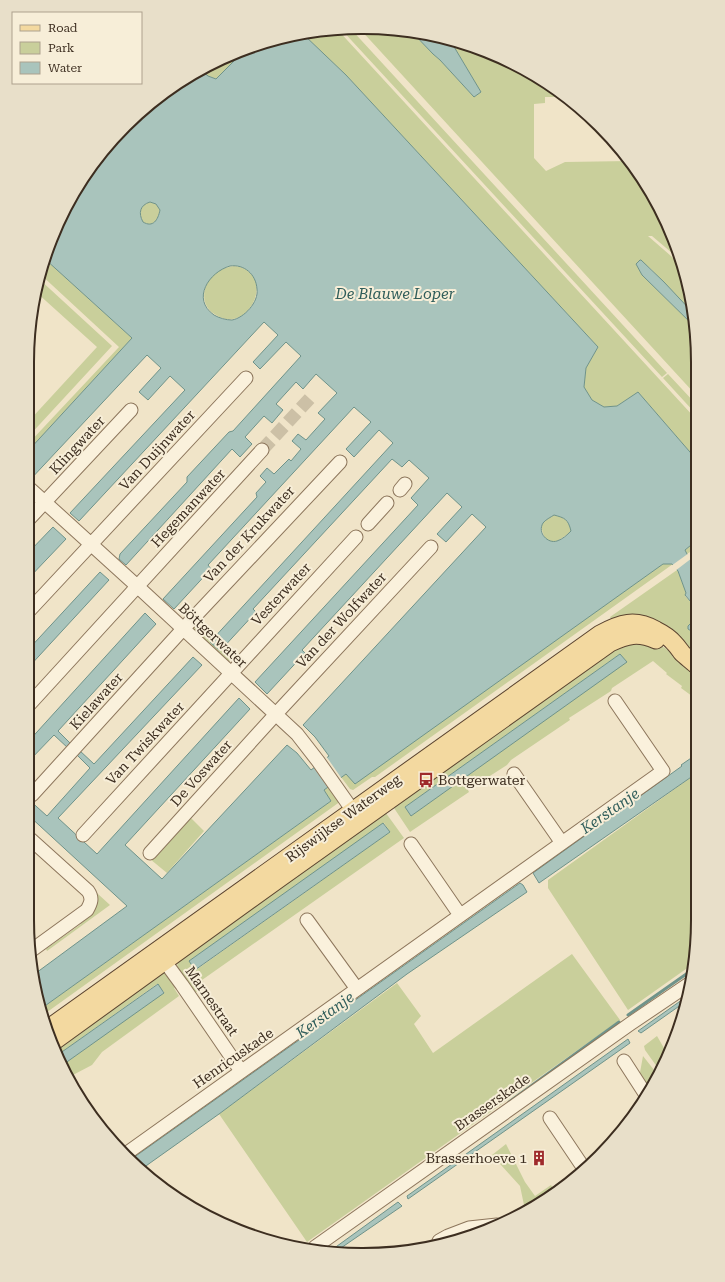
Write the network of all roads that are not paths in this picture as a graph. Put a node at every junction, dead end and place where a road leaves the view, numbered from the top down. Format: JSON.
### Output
{"nodes":[{"id":1,"x":246,"y":378,"type":"dead end"},
{"id":2,"x":131,"y":410,"type":"dead end"},
{"id":3,"x":262,"y":450,"type":"tunnel mouth"},
{"id":4,"x":340,"y":462,"type":"dead end"},
{"id":5,"x":34,"y":492,"type":"edge"},
{"id":6,"x":45,"y":502,"type":"junction"},
{"id":7,"x":387,"y":504,"type":"dead end"},
{"id":8,"x":34,"y":514,"type":"edge"},
{"id":9,"x":368,"y":524,"type":"dead end"},
{"id":10,"x":356,"y":537,"type":"dead end"},
{"id":11,"x":91,"y":544,"type":"junction"},
{"id":12,"x":431,"y":547,"type":"dead end"},
{"id":13,"x":137,"y":586,"type":"junction"},
{"id":14,"x":34,"y":605,"type":"edge"},
{"id":15,"x":183,"y":629,"type":"junction"},
{"id":16,"x":691,"y":661,"type":"edge"},
{"id":17,"x":231,"y":673,"type":"junction"},
{"id":18,"x":34,"y":698,"type":"edge"},
{"id":19,"x":614,"y":701,"type":"dead end"},
{"id":20,"x":275,"y":715,"type":"junction"},
{"id":21,"x":514,"y":774,"type":"dead end"},
{"id":22,"x":34,"y":792,"type":"edge"},
{"id":23,"x":357,"y":816,"type":"junction"},
{"id":24,"x":83,"y":835,"type":"dead end"},
{"id":25,"x":34,"y":842,"type":"edge"},
{"id":26,"x":562,"y":843,"type":"junction"},
{"id":27,"x":411,"y":844,"type":"dead end"},
{"id":28,"x":150,"y":853,"type":"dead end"},
{"id":29,"x":460,"y":915,"type":"junction"},
{"id":30,"x":307,"y":920,"type":"dead end"},
{"id":31,"x":36,"y":947,"type":"edge"},
{"id":32,"x":160,"y":956,"type":"junction"},
{"id":33,"x":684,"y":987,"type":"edge"},
{"id":34,"x":357,"y":989,"type":"junction"},
{"id":35,"x":52,"y":1026,"type":"edge"},
{"id":36,"x":57,"y":1039,"type":"edge"},
{"id":37,"x":624,"y":1061,"type":"dead end"},
{"id":38,"x":242,"y":1071,"type":"junction"},
{"id":39,"x":643,"y":1090,"type":"edge"},
{"id":40,"x":550,"y":1118,"type":"dead end"},
{"id":41,"x":129,"y":1151,"type":"edge"},
{"id":42,"x":581,"y":1164,"type":"edge"},
{"id":43,"x":478,"y":1227,"type":"edge"},
{"id":44,"x":446,"y":1238,"type":"edge"},
{"id":45,"x":319,"y":1245,"type":"edge"}],
"edges":[{"from":1,"to":11,"type":"street","name":"Van Duijnwater"},
{"from":2,"to":6,"type":"street","name":"Klingwater"},
{"from":3,"to":13,"type":"street","name":"Hegemanwater"},
{"from":4,"to":15,"type":"street","name":"Van der Krukwater"},
{"from":5,"to":6,"type":"street","name":"Böttgerwater"},
{"from":6,"to":8,"type":"street","name":"Klingwater"},
{"from":6,"to":11,"type":"street","name":"Böttgerwater"},
{"from":7,"to":9,"type":"street"},
{"from":10,"to":17,"type":"street","name":"Vesterwater"},
{"from":11,"to":13,"type":"street","name":"Böttgerwater"},
{"from":11,"to":14,"type":"street","name":"Van Duijnwater"},
{"from":12,"to":20,"type":"street","name":"Van der Wolfwater"},
{"from":13,"to":15,"type":"street","name":"Böttgerwater"},
{"from":13,"to":18,"type":"street","name":"Hegemanwater"},
{"from":15,"to":17,"type":"street","name":"Böttgerwater"},
{"from":15,"to":22,"type":"street","name":"Kielawater"},
{"from":16,"to":23,"type":"main road","name":"Rijswijkse Waterweg"},
{"from":17,"to":20,"type":"street","name":"Böttgerwater"},
{"from":17,"to":24,"type":"street","name":"Van Twiskwater"},
{"from":19,"to":26,"type":"street","name":"Henricuskade"},
{"from":20,"to":23,"type":"street","name":"Böttgerwater"},
{"from":20,"to":28,"type":"street","name":"De Voswater"},
{"from":21,"to":26,"type":"street"},
{"from":23,"to":32,"type":"main road","name":"Rijswijkse Waterweg"},
{"from":25,"to":31,"type":"street"},
{"from":26,"to":29,"type":"street","name":"Henricuskade"},
{"from":27,"to":29,"type":"street"},
{"from":29,"to":34,"type":"street","name":"Henricuskade"},
{"from":30,"to":34,"type":"street"},
{"from":32,"to":35,"type":"main road","name":"Rijswijkse Waterweg"},
{"from":32,"to":36,"type":"main road","name":"Rijswijkse Waterweg"},
{"from":32,"to":38,"type":"street","name":"Marnestraat"},
{"from":33,"to":45,"type":"street","name":"Brasserskade"},
{"from":34,"to":38,"type":"street","name":"Henricuskade"},
{"from":37,"to":39,"type":"street"},
{"from":38,"to":41,"type":"street","name":"Henricuskade"},
{"from":40,"to":42,"type":"street"},
{"from":43,"to":44,"type":"street"}]}
